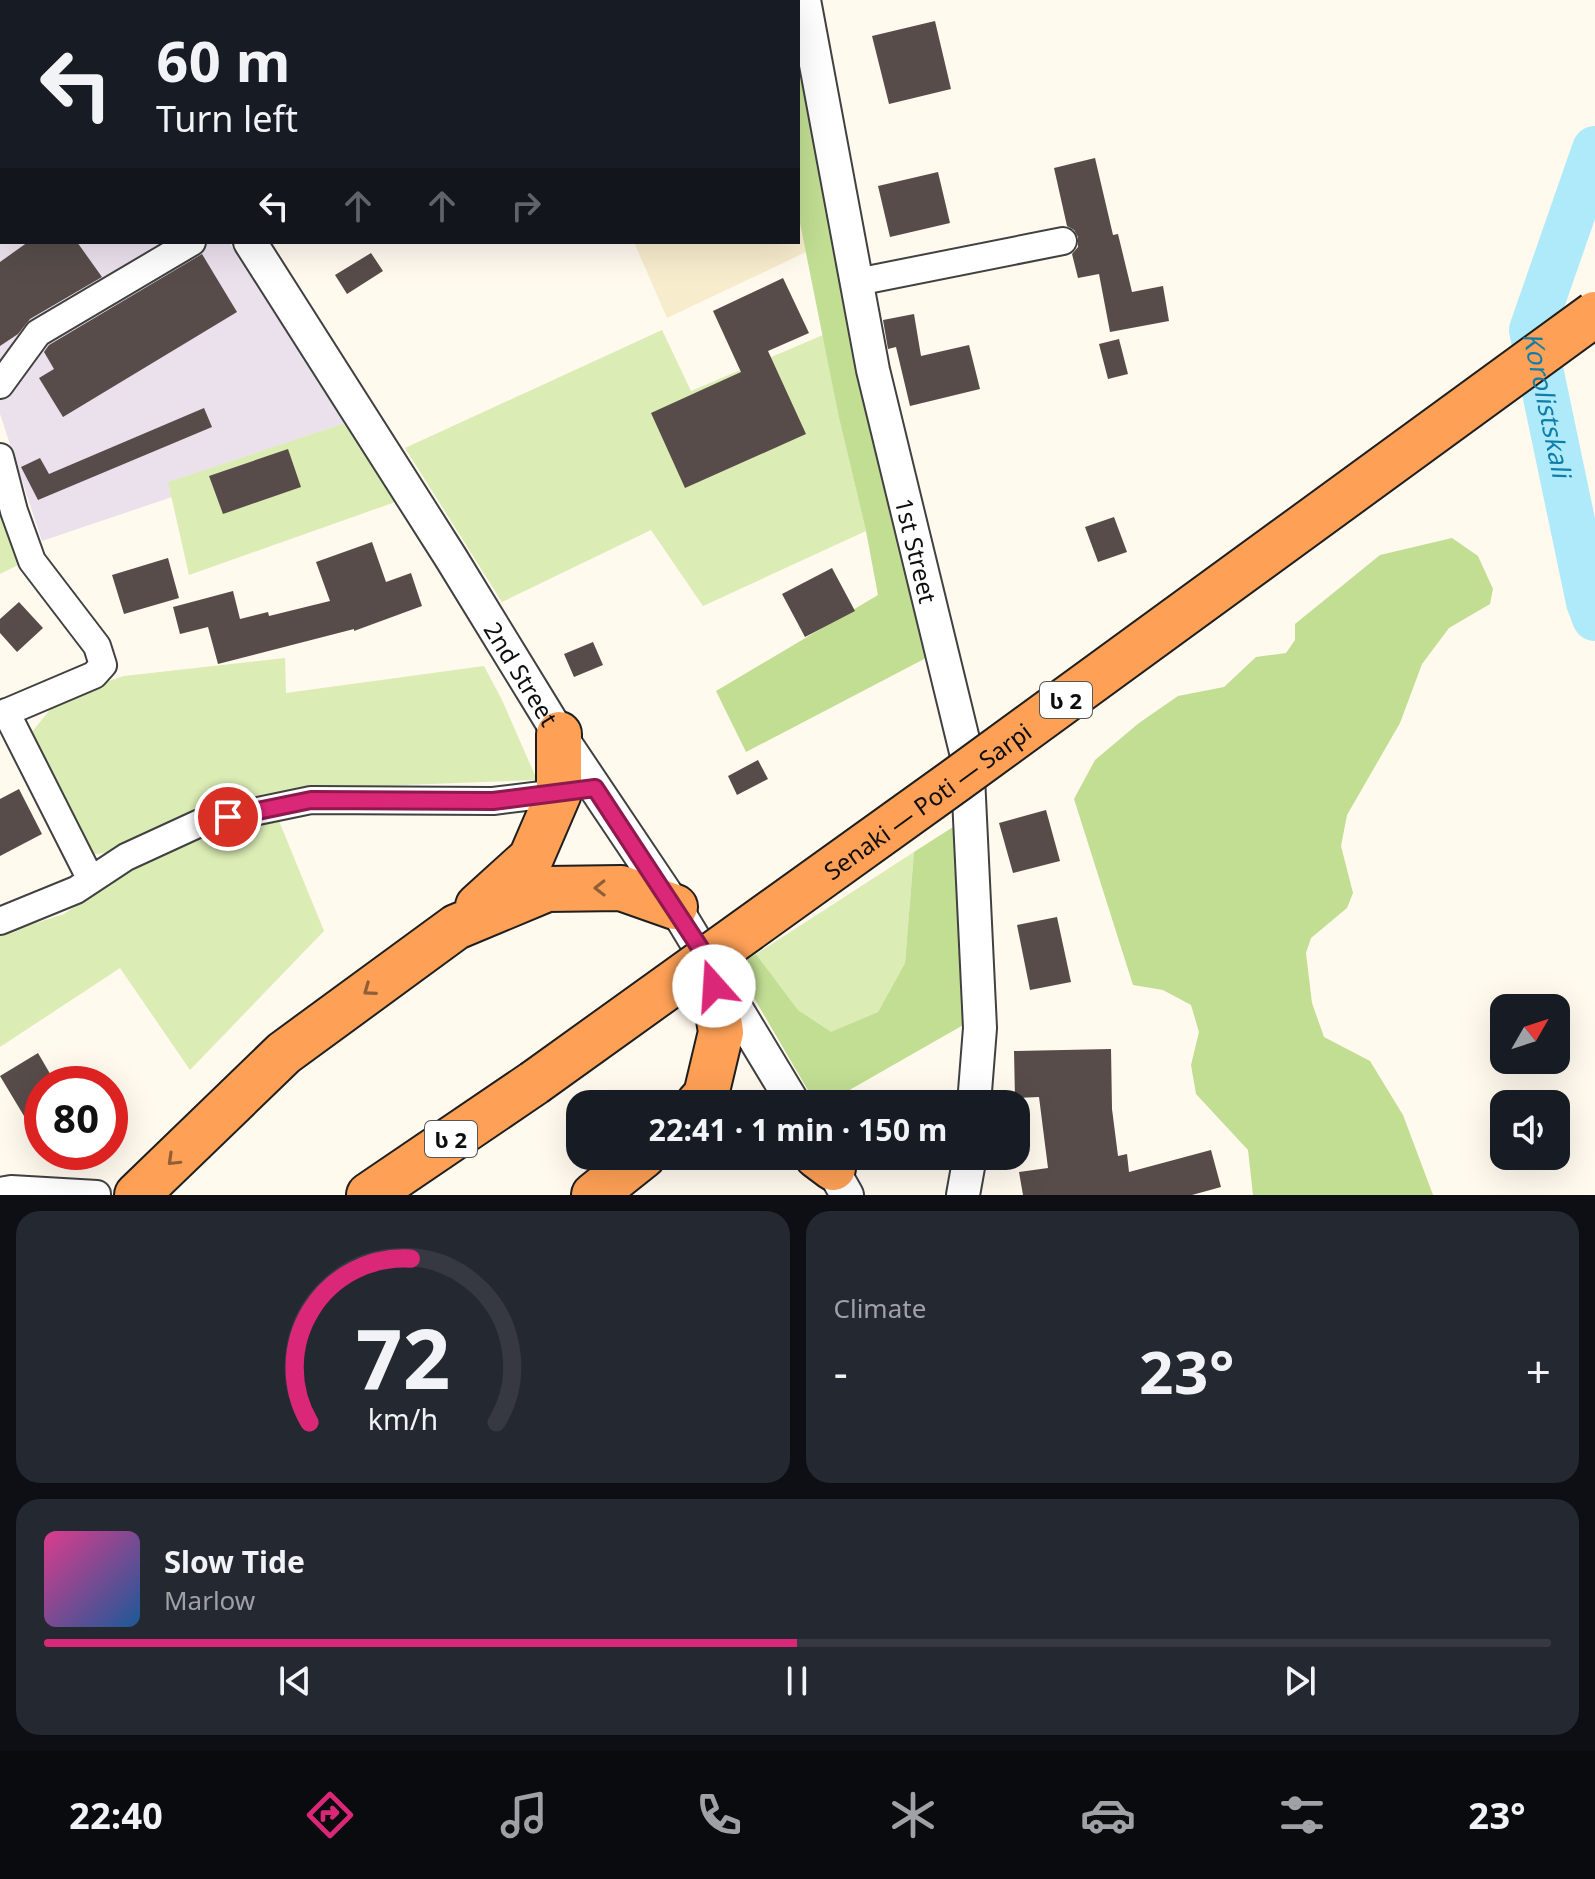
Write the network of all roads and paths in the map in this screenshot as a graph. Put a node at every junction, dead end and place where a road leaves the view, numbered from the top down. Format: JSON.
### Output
{"nodes":[{"id":1,"x":804,"y":0,"type":"edge"},
{"id":2,"x":804,"y":41,"type":"edge"},
{"id":3,"x":1063,"y":241,"type":"dead end"},
{"id":4,"x":189,"y":244,"type":"edge"},
{"id":5,"x":251,"y":244,"type":"edge"},
{"id":6,"x":857,"y":282,"type":"junction"},
{"id":7,"x":1595,"y":314,"type":"edge"},
{"id":8,"x":0,"y":385,"type":"edge"},
{"id":9,"x":0,"y":457,"type":"edge"},
{"id":10,"x":3,"y":713,"type":"edge"},
{"id":11,"x":559,"y":734,"type":"joint"},
{"id":12,"x":577,"y":790,"type":"junction"},
{"id":13,"x":91,"y":880,"type":"junction"},
{"id":14,"x":675,"y":907,"type":"junction"},
{"id":15,"x":0,"y":921,"type":"edge"},
{"id":16,"x":456,"y":927,"type":"junction"},
{"id":17,"x":710,"y":963,"type":"junction"},
{"id":18,"x":707,"y":1090,"type":"edge"},
{"id":19,"x":786,"y":1090,"type":"edge"},
{"id":20,"x":975,"y":1090,"type":"edge"},
{"id":21,"x":625,"y":1170,"type":"edge"},
{"id":22,"x":967,"y":1170,"type":"edge"},
{"id":23,"x":0,"y":1191,"type":"edge"},
{"id":24,"x":97,"y":1194,"type":"edge"},
{"id":25,"x":963,"y":1194,"type":"edge"},
{"id":26,"x":137,"y":1195,"type":"edge"},
{"id":27,"x":369,"y":1195,"type":"edge"},
{"id":28,"x":594,"y":1195,"type":"edge"}],
"edges":[{"from":1,"to":2,"type":"street","name":"1st Street"},
{"from":2,"to":6,"type":"street","name":"1st Street"},
{"from":3,"to":6,"type":"street"},
{"from":4,"to":8,"type":"street"},
{"from":5,"to":11,"type":"street","name":"2nd Street"},
{"from":6,"to":20,"type":"street","name":"1st Street"},
{"from":7,"to":27,"type":"highway","name":"Senaki — Poti — Sarpi","number":"ს 2","bridge":true},
{"from":9,"to":10,"type":"street"},
{"from":10,"to":13,"type":"street"},
{"from":11,"to":12,"type":"highway"},
{"from":12,"to":13,"type":"street"},
{"from":12,"to":14,"type":"street"},
{"from":12,"to":16,"type":"highway"},
{"from":13,"to":15,"type":"street"},
{"from":14,"to":16,"type":"highway","one_way":true},
{"from":14,"to":17,"type":"street"},
{"from":16,"to":26,"type":"highway","one_way":true},
{"from":17,"to":18,"type":"highway"},
{"from":17,"to":19,"type":"street"},
{"from":21,"to":28,"type":"highway"},
{"from":22,"to":25,"type":"street"},
{"from":23,"to":24,"type":"street"}]}
